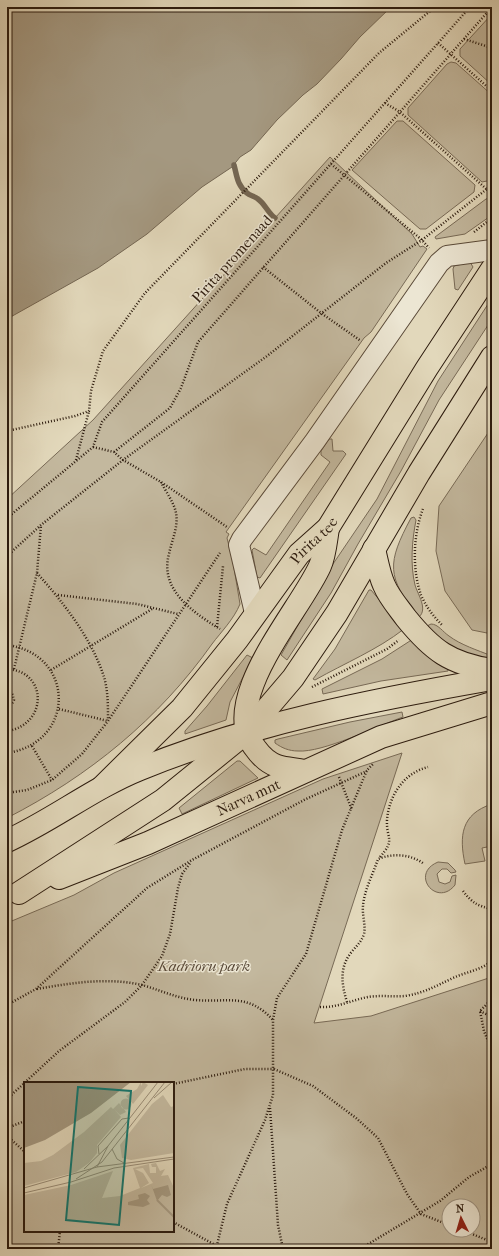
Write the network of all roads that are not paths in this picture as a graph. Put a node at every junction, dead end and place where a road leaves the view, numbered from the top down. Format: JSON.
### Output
{"nodes":[{"id":1,"x":492,"y":250,"type":"edge"},
{"id":2,"x":492,"y":269,"type":"edge"},
{"id":3,"x":492,"y":357,"type":"edge"},
{"id":4,"x":328,"y":528,"type":"junction"},
{"id":5,"x":374,"y":549,"type":"junction"},
{"id":6,"x":255,"y":614,"type":"junction"},
{"id":7,"x":492,"y":670,"type":"edge"},
{"id":8,"x":492,"y":679,"type":"edge"},
{"id":9,"x":492,"y":703,"type":"edge"},
{"id":10,"x":247,"y":732,"type":"junction"},
{"id":11,"x":304,"y":770,"type":"junction"},
{"id":12,"x":102,"y":787,"type":"junction"},
{"id":13,"x":7,"y":841,"type":"edge"},
{"id":14,"x":13,"y":895,"type":"edge"}],
"edges":[{"from":1,"to":6,"type":"lane"},
{"from":2,"to":4,"type":"main road","name":"Pirita tee"},
{"from":3,"to":5,"type":"main road"},
{"from":4,"to":6,"type":"main road","name":"Pirita tee"},
{"from":4,"to":10,"type":"main road"},
{"from":5,"to":7,"type":"main road"},
{"from":5,"to":10,"type":"main road"},
{"from":6,"to":12,"type":"main road","name":"Pirita tee"},
{"from":8,"to":10,"type":"main road"},
{"from":9,"to":11,"type":"main road","name":"Narva mnt"},
{"from":10,"to":11,"type":"main road"},
{"from":10,"to":12,"type":"main road"},
{"from":10,"to":14,"type":"main road"},
{"from":11,"to":14,"type":"main road","name":"Narva mnt"},
{"from":12,"to":13,"type":"main road"}]}
